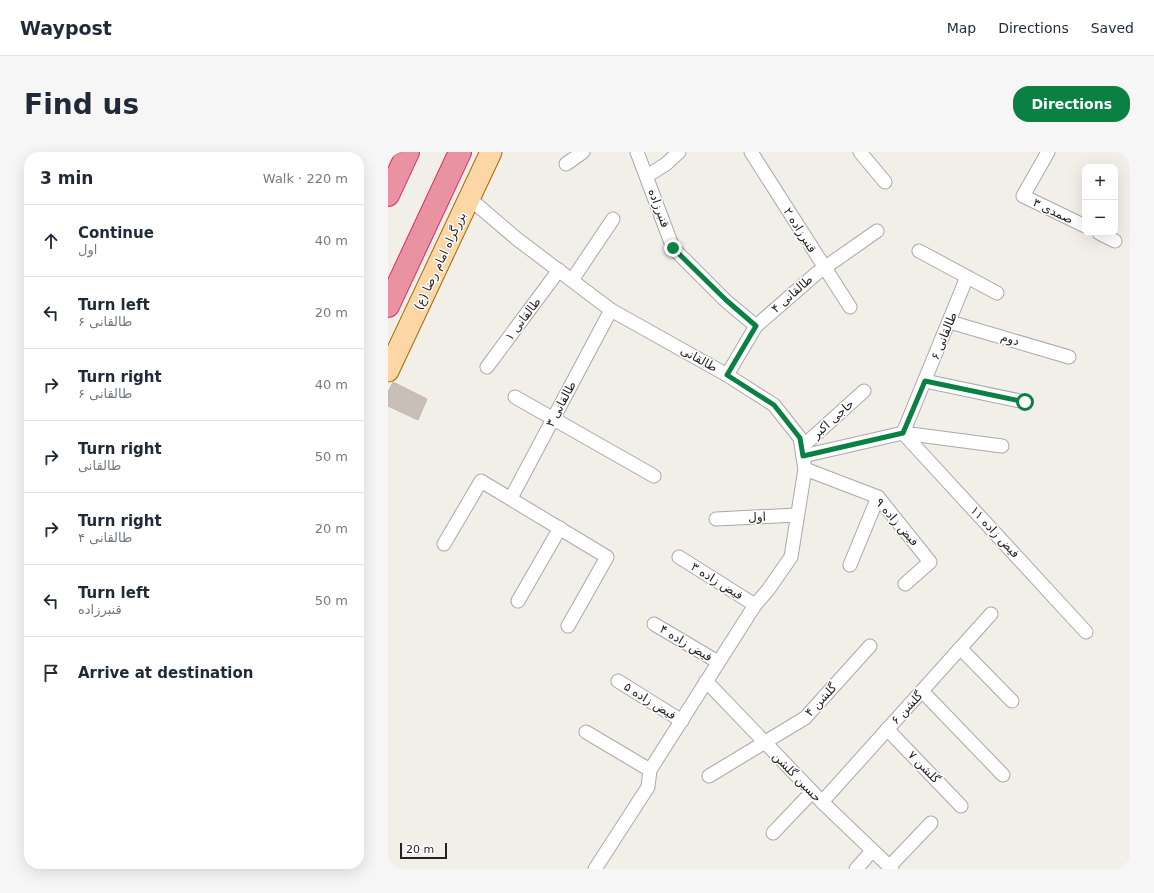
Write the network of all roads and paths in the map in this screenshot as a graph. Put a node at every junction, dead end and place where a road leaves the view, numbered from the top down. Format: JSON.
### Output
{"nodes":[{"id":1,"x":408,"y":152,"type":"edge"},
{"id":2,"x":460,"y":152,"type":"edge"},
{"id":3,"x":491,"y":152,"type":"edge"},
{"id":4,"x":583,"y":152,"type":"edge"},
{"id":5,"x":637,"y":152,"type":"edge"},
{"id":6,"x":679,"y":152,"type":"edge"},
{"id":7,"x":751,"y":152,"type":"edge"},
{"id":8,"x":860,"y":152,"type":"edge"},
{"id":9,"x":1048,"y":152,"type":"edge"},
{"id":10,"x":566,"y":164,"type":"dead end"},
{"id":11,"x":647,"y":176,"type":"junction"},
{"id":12,"x":885,"y":182,"type":"dead end"},
{"id":13,"x":388,"y":195,"type":"edge"},
{"id":14,"x":469,"y":198,"type":"junction"},
{"id":15,"x":613,"y":219,"type":"dead end"},
{"id":16,"x":1082,"y":225,"type":"edge"},
{"id":17,"x":877,"y":231,"type":"dead end"},
{"id":18,"x":1105,"y":236,"type":"edge"},
{"id":19,"x":1115,"y":241,"type":"dead end"},
{"id":20,"x":919,"y":251,"type":"dead end"},
{"id":21,"x":824,"y":268,"type":"junction"},
{"id":22,"x":559,"y":270,"type":"junction"},
{"id":23,"x":967,"y":277,"type":"junction"},
{"id":24,"x":572,"y":280,"type":"junction"},
{"id":25,"x":997,"y":293,"type":"dead end"},
{"id":26,"x":388,"y":306,"type":"edge"},
{"id":27,"x":850,"y":308,"type":"dead end"},
{"id":28,"x":611,"y":310,"type":"junction"},
{"id":29,"x":950,"y":322,"type":"junction"},
{"id":30,"x":756,"y":326,"type":"junction"},
{"id":31,"x":1069,"y":357,"type":"dead end"},
{"id":32,"x":487,"y":367,"type":"dead end"},
{"id":33,"x":388,"y":371,"type":"edge"},
{"id":34,"x":727,"y":375,"type":"junction"},
{"id":35,"x":925,"y":381,"type":"junction"},
{"id":36,"x":864,"y":391,"type":"dead end"},
{"id":37,"x":515,"y":397,"type":"dead end"},
{"id":38,"x":1025,"y":402,"type":"dead end"},
{"id":39,"x":554,"y":418,"type":"junction"},
{"id":40,"x":903,"y":433,"type":"junction"},
{"id":41,"x":1002,"y":446,"type":"dead end"},
{"id":42,"x":802,"y":451,"type":"junction"},
{"id":43,"x":805,"y":469,"type":"junction"},
{"id":44,"x":654,"y":476,"type":"dead end"},
{"id":45,"x":878,"y":497,"type":"junction"},
{"id":46,"x":511,"y":498,"type":"junction"},
{"id":47,"x":797,"y":515,"type":"junction"},
{"id":48,"x":716,"y":519,"type":"dead end"},
{"id":49,"x":560,"y":528,"type":"junction"},
{"id":50,"x":444,"y":544,"type":"dead end"},
{"id":51,"x":679,"y":557,"type":"dead end"},
{"id":52,"x":850,"y":565,"type":"dead end"},
{"id":53,"x":905,"y":584,"type":"dead end"},
{"id":54,"x":518,"y":601,"type":"dead end"},
{"id":55,"x":754,"y":605,"type":"junction"},
{"id":56,"x":991,"y":614,"type":"dead end"},
{"id":57,"x":654,"y":624,"type":"dead end"},
{"id":58,"x":568,"y":626,"type":"dead end"},
{"id":59,"x":1086,"y":632,"type":"dead end"},
{"id":60,"x":870,"y":646,"type":"dead end"},
{"id":61,"x":960,"y":648,"type":"junction"},
{"id":62,"x":718,"y":662,"type":"junction"},
{"id":63,"x":618,"y":681,"type":"dead end"},
{"id":64,"x":706,"y":682,"type":"junction"},
{"id":65,"x":922,"y":691,"type":"junction"},
{"id":66,"x":1012,"y":701,"type":"dead end"},
{"id":67,"x":682,"y":721,"type":"junction"},
{"id":68,"x":887,"y":729,"type":"junction"},
{"id":69,"x":586,"y":732,"type":"dead end"},
{"id":70,"x":763,"y":743,"type":"junction"},
{"id":71,"x":650,"y":770,"type":"junction"},
{"id":72,"x":1004,"y":775,"type":"dead end"},
{"id":73,"x":709,"y":776,"type":"dead end"},
{"id":74,"x":812,"y":792,"type":"junction"},
{"id":75,"x":822,"y":802,"type":"junction"},
{"id":76,"x":961,"y":806,"type":"dead end"},
{"id":77,"x":930,"y":823,"type":"dead end"},
{"id":78,"x":773,"y":833,"type":"dead end"},
{"id":79,"x":872,"y":851,"type":"junction"},
{"id":80,"x":890,"y":868,"type":"edge"},
{"id":81,"x":595,"y":869,"type":"edge"},
{"id":82,"x":856,"y":869,"type":"edge"}],
"edges":[{"from":1,"to":13,"type":"highway"},
{"from":2,"to":26,"type":"highway"},
{"from":3,"to":14,"type":"main road","name":"بزرگراه امام رضا (ع)"},
{"from":4,"to":10,"type":"street"},
{"from":5,"to":11,"type":"street","name":"قنبرزاده"},
{"from":6,"to":11,"type":"street"},
{"from":7,"to":21,"type":"street","name":"قنبرزاده ۲"},
{"from":8,"to":12,"type":"street"},
{"from":9,"to":16,"type":"street","name":"صمدی ۳"},
{"from":11,"to":30,"type":"street","name":"قنبرزاده"},
{"from":14,"to":22,"type":"street","name":"طالقانی"},
{"from":14,"to":33,"type":"main road","name":"بزرگراه امام رضا (ع)"},
{"from":15,"to":24,"type":"street"},
{"from":17,"to":21,"type":"street","name":"طالقانی ۴"},
{"from":18,"to":19,"type":"street"},
{"from":20,"to":23,"type":"street"},
{"from":21,"to":27,"type":"street","name":"قنبرزاده ۲"},
{"from":21,"to":30,"type":"street","name":"طالقانی ۴"},
{"from":22,"to":24,"type":"street","name":"طالقانی"},
{"from":22,"to":32,"type":"street","name":"طالقانی ۱"},
{"from":23,"to":25,"type":"street"},
{"from":23,"to":29,"type":"street","name":"طالقانی ۶"},
{"from":24,"to":28,"type":"street","name":"طالقانی"},
{"from":28,"to":34,"type":"street","name":"طالقانی"},
{"from":28,"to":39,"type":"street","name":"طالقانی ۳"},
{"from":29,"to":31,"type":"street","name":"دوم"},
{"from":29,"to":35,"type":"street","name":"طالقانی ۶"},
{"from":30,"to":34,"type":"street","name":"طالقانی ۴"},
{"from":34,"to":42,"type":"street","name":"طالقانی"},
{"from":35,"to":38,"type":"street"},
{"from":35,"to":40,"type":"street","name":"طالقانی ۶"},
{"from":36,"to":42,"type":"street","name":"حاجی اکبر"},
{"from":37,"to":39,"type":"street"},
{"from":39,"to":44,"type":"street"},
{"from":39,"to":46,"type":"street","name":"طالقانی ۳"},
{"from":40,"to":41,"type":"street"},
{"from":40,"to":42,"type":"street"},
{"from":40,"to":59,"type":"street","name":"فیض زاده ۱۱"},
{"from":42,"to":43,"type":"street","name":"طالقانی"},
{"from":43,"to":45,"type":"street","name":"فیض زاده ۹"},
{"from":43,"to":47,"type":"street","name":"طالقانی"},
{"from":45,"to":52,"type":"street"},
{"from":45,"to":53,"type":"street","name":"فیض زاده ۹"},
{"from":46,"to":49,"type":"street"},
{"from":46,"to":50,"type":"street"},
{"from":47,"to":48,"type":"street","name":"اول"},
{"from":47,"to":55,"type":"street","name":"طالقانی"},
{"from":49,"to":54,"type":"street"},
{"from":49,"to":58,"type":"street"},
{"from":51,"to":55,"type":"street","name":"فیض زاده ۳"},
{"from":55,"to":62,"type":"street","name":"طالقانی"},
{"from":56,"to":61,"type":"street","name":"گلشن ۶"},
{"from":57,"to":62,"type":"street","name":"فیض زاده ۴"},
{"from":60,"to":70,"type":"street","name":"گلشن ۴"},
{"from":61,"to":65,"type":"street","name":"گلشن ۶"},
{"from":61,"to":66,"type":"street"},
{"from":62,"to":64,"type":"street","name":"طالقانی"},
{"from":63,"to":67,"type":"street","name":"فیض زاده ۵"},
{"from":64,"to":67,"type":"street","name":"طالقانی"},
{"from":64,"to":70,"type":"street","name":"حسین گلشن"},
{"from":65,"to":68,"type":"street","name":"گلشن ۶"},
{"from":65,"to":72,"type":"street"},
{"from":67,"to":71,"type":"street","name":"طالقانی"},
{"from":68,"to":75,"type":"street","name":"گلشن ۶"},
{"from":68,"to":76,"type":"street","name":"گلشن ۷"},
{"from":69,"to":71,"type":"street"},
{"from":70,"to":73,"type":"street","name":"گلشن ۴"},
{"from":70,"to":74,"type":"street","name":"حسین گلشن"},
{"from":71,"to":81,"type":"street"},
{"from":74,"to":75,"type":"street","name":"حسین گلشن"},
{"from":74,"to":78,"type":"street"},
{"from":75,"to":79,"type":"street","name":"حسین گلشن"},
{"from":77,"to":80,"type":"street"},
{"from":79,"to":80,"type":"street","name":"حسین گلشن"},
{"from":79,"to":82,"type":"street"}]}
